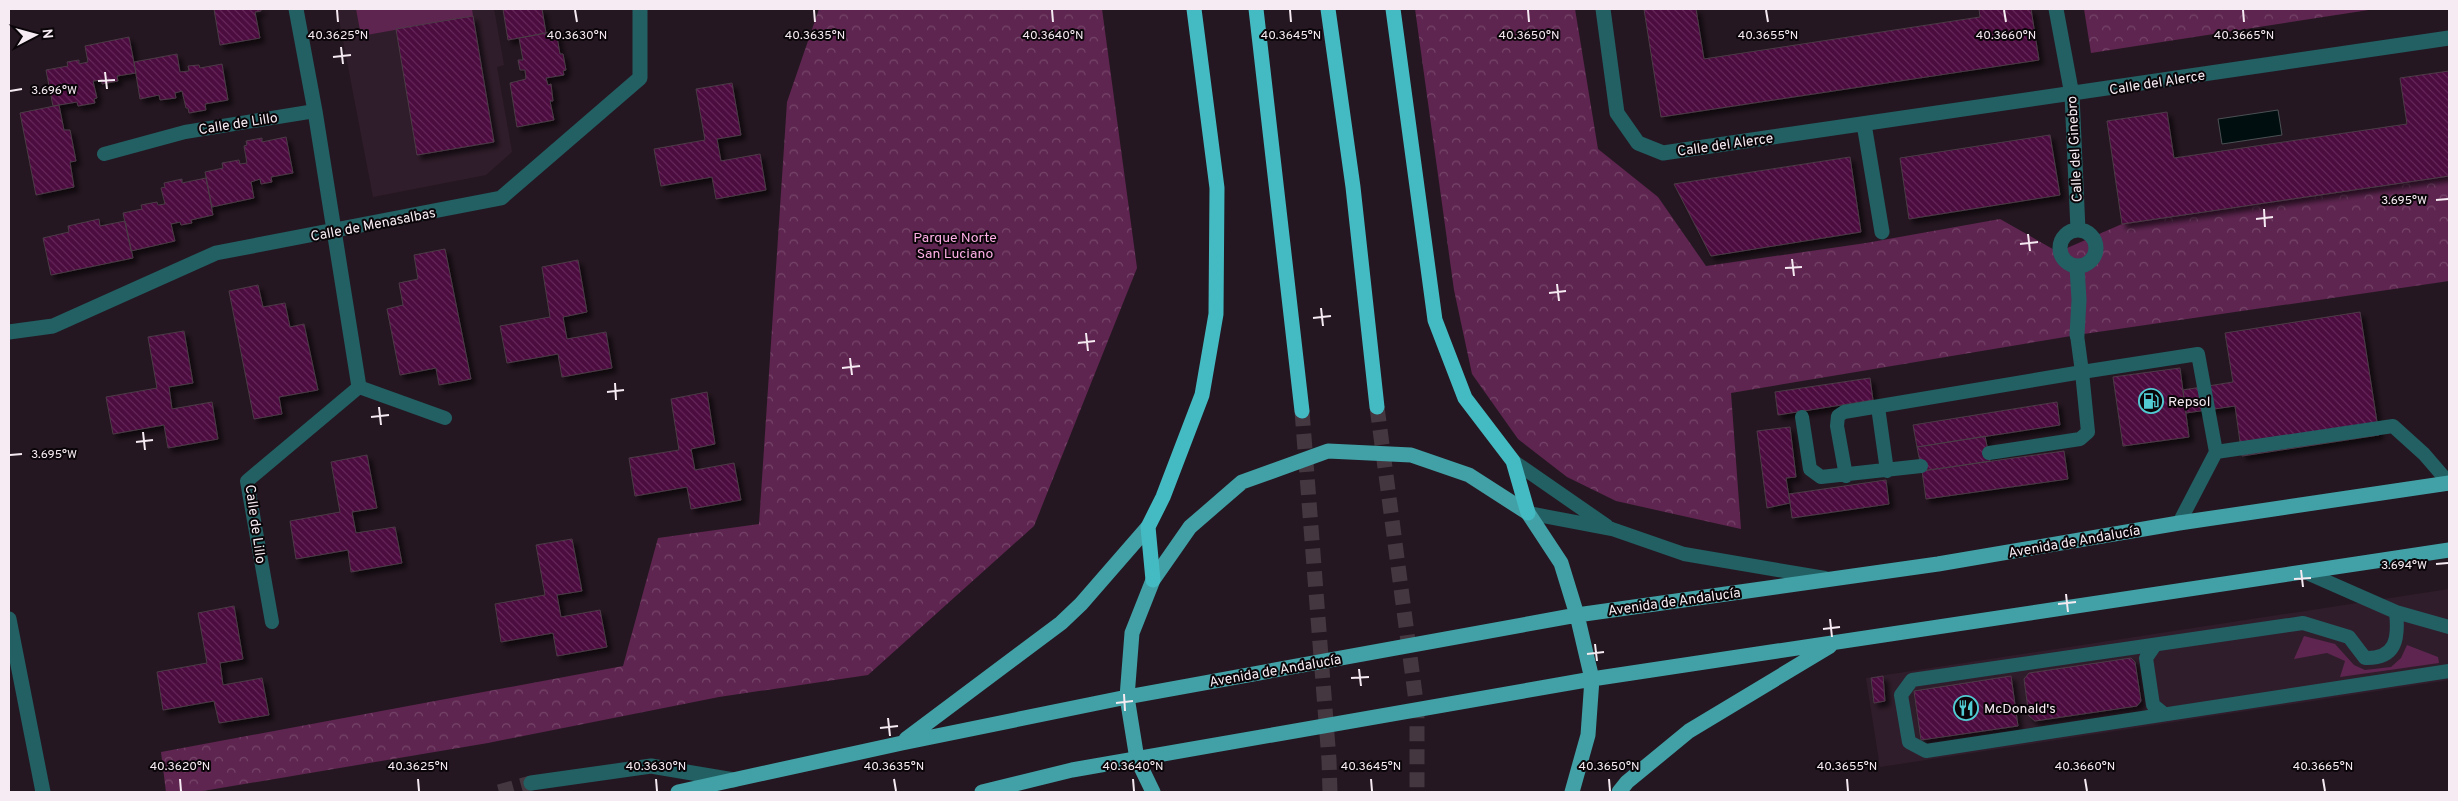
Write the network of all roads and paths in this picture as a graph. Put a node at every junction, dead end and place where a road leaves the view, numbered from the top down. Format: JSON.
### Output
{"nodes":[{"id":1,"x":296,"y":9,"type":"edge"},
{"id":2,"x":640,"y":9,"type":"edge"},
{"id":3,"x":1194,"y":9,"type":"edge"},
{"id":4,"x":1256,"y":9,"type":"edge"},
{"id":5,"x":1328,"y":9,"type":"edge"},
{"id":6,"x":1392,"y":9,"type":"edge"},
{"id":7,"x":1603,"y":9,"type":"edge"},
{"id":8,"x":2056,"y":9,"type":"edge"},
{"id":9,"x":2449,"y":38,"type":"edge"},
{"id":10,"x":2072,"y":95,"type":"junction"},
{"id":11,"x":315,"y":111,"type":"junction"},
{"id":12,"x":1864,"y":124,"type":"junction"},
{"id":13,"x":104,"y":154,"type":"dead end"},
{"id":14,"x":2078,"y":230,"type":"junction"},
{"id":15,"x":334,"y":231,"type":"junction"},
{"id":16,"x":1882,"y":232,"type":"dead end"},
{"id":17,"x":2077,"y":266,"type":"junction"},
{"id":18,"x":9,"y":332,"type":"edge"},
{"id":19,"x":2077,"y":335,"type":"joint"},
{"id":20,"x":2082,"y":372,"type":"junction"},
{"id":21,"x":359,"y":387,"type":"junction"},
{"id":22,"x":1377,"y":407,"type":"tunnel mouth"},
{"id":23,"x":1878,"y":407,"type":"junction"},
{"id":24,"x":1302,"y":411,"type":"tunnel mouth"},
{"id":25,"x":1802,"y":417,"type":"dead end"},
{"id":26,"x":445,"y":418,"type":"dead end"},
{"id":27,"x":2216,"y":452,"type":"junction"},
{"id":28,"x":1989,"y":453,"type":"dead end"},
{"id":29,"x":1513,"y":461,"type":"junction"},
{"id":30,"x":1921,"y":466,"type":"dead end"},
{"id":31,"x":1887,"y":471,"type":"junction"},
{"id":32,"x":1846,"y":476,"type":"junction"},
{"id":33,"x":2449,"y":483,"type":"edge"},
{"id":34,"x":1528,"y":513,"type":"junction"},
{"id":35,"x":2179,"y":523,"type":"junction"},
{"id":36,"x":1148,"y":527,"type":"junction"},
{"id":37,"x":1612,"y":529,"type":"junction"},
{"id":38,"x":2449,"y":550,"type":"edge"},
{"id":39,"x":2305,"y":572,"type":"junction"},
{"id":40,"x":1153,"y":580,"type":"junction"},
{"id":41,"x":1833,"y":580,"type":"junction"},
{"id":42,"x":2396,"y":612,"type":"junction"},
{"id":43,"x":1577,"y":614,"type":"junction"},
{"id":44,"x":9,"y":619,"type":"edge"},
{"id":45,"x":272,"y":622,"type":"dead end"},
{"id":46,"x":2449,"y":627,"type":"edge"},
{"id":47,"x":1837,"y":642,"type":"junction"},
{"id":48,"x":2155,"y":645,"type":"junction"},
{"id":49,"x":2449,"y":671,"type":"edge"},
{"id":50,"x":1592,"y":679,"type":"junction"},
{"id":51,"x":1127,"y":697,"type":"junction"},
{"id":52,"x":2164,"y":714,"type":"junction"},
{"id":53,"x":902,"y":743,"type":"junction"},
{"id":54,"x":1137,"y":759,"type":"junction"},
{"id":55,"x":736,"y":780,"type":"junction"},
{"id":56,"x":531,"y":783,"type":"tunnel mouth"},
{"id":57,"x":43,"y":792,"type":"edge"},
{"id":58,"x":678,"y":792,"type":"edge"},
{"id":59,"x":982,"y":792,"type":"edge"},
{"id":60,"x":1153,"y":792,"type":"edge"},
{"id":61,"x":1572,"y":792,"type":"edge"},
{"id":62,"x":1619,"y":792,"type":"edge"}],
"edges":[{"from":1,"to":11,"type":"street"},
{"from":2,"to":15,"type":"street","name":"Calle de Menasalbas"},
{"from":3,"to":36,"type":"highway"},
{"from":4,"to":24,"type":"highway"},
{"from":5,"to":22,"type":"highway"},
{"from":6,"to":29,"type":"highway"},
{"from":7,"to":12,"type":"street","name":"Calle del Alerce"},
{"from":8,"to":10,"type":"street","name":"Calle del Ginebro"},
{"from":9,"to":10,"type":"street","name":"Calle del Alerce"},
{"from":10,"to":12,"type":"street","name":"Calle del Alerce"},
{"from":10,"to":14,"type":"street","name":"Calle del Ginebro"},
{"from":11,"to":13,"type":"lane","name":"Calle de Lillo"},
{"from":11,"to":15,"type":"street"},
{"from":12,"to":16,"type":"street"},
{"from":14,"to":17,"type":"street"},
{"from":14,"to":17,"type":"street"},
{"from":15,"to":18,"type":"street","name":"Calle de Menasalbas"},
{"from":15,"to":21,"type":"street"},
{"from":17,"to":19,"type":"street"},
{"from":19,"to":20,"type":"lane"},
{"from":20,"to":23,"type":"lane"},
{"from":20,"to":27,"type":"lane"},
{"from":20,"to":28,"type":"lane"},
{"from":21,"to":26,"type":"lane"},
{"from":21,"to":45,"type":"lane","name":"Calle de Lillo"},
{"from":23,"to":31,"type":"lane"},
{"from":23,"to":32,"type":"lane"},
{"from":25,"to":32,"type":"lane"},
{"from":27,"to":33,"type":"lane"},
{"from":27,"to":35,"type":"lane"},
{"from":29,"to":34,"type":"highway"},
{"from":29,"to":37,"type":"lane"},
{"from":30,"to":31,"type":"lane"},
{"from":31,"to":32,"type":"lane"},
{"from":33,"to":35,"type":"main road","name":"Avenida de Andalucía"},
{"from":34,"to":37,"type":"lane"},
{"from":34,"to":40,"type":"main road"},
{"from":34,"to":43,"type":"main road"},
{"from":35,"to":41,"type":"main road","name":"Avenida de Andalucía"},
{"from":36,"to":40,"type":"highway"},
{"from":36,"to":53,"type":"main road","name":"Avenida de Andalucía"},
{"from":37,"to":41,"type":"lane"},
{"from":38,"to":39,"type":"main road"},
{"from":39,"to":42,"type":"lane"},
{"from":39,"to":47,"type":"main road"},
{"from":40,"to":51,"type":"main road"},
{"from":41,"to":43,"type":"main road","name":"Avenida de Andalucía"},
{"from":42,"to":46,"type":"lane"},
{"from":42,"to":48,"type":"lane"},
{"from":43,"to":50,"type":"main road"},
{"from":43,"to":51,"type":"main road","name":"Avenida de Andalucía"},
{"from":44,"to":57,"type":"street"},
{"from":47,"to":50,"type":"main road"},
{"from":47,"to":62,"type":"main road"},
{"from":48,"to":52,"type":"lane"},
{"from":48,"to":52,"type":"lane"},
{"from":49,"to":52,"type":"lane"},
{"from":50,"to":54,"type":"main road"},
{"from":50,"to":61,"type":"main road"},
{"from":51,"to":53,"type":"main road","name":"Avenida de Andalucía"},
{"from":51,"to":54,"type":"main road"},
{"from":53,"to":55,"type":"main road","name":"Avenida de Andalucía"},
{"from":54,"to":59,"type":"main road"},
{"from":54,"to":60,"type":"main road"},
{"from":55,"to":56,"type":"street","name":"Avenida de Andalucía"},
{"from":55,"to":58,"type":"main road","name":"Avenida de Andalucía"}]}
